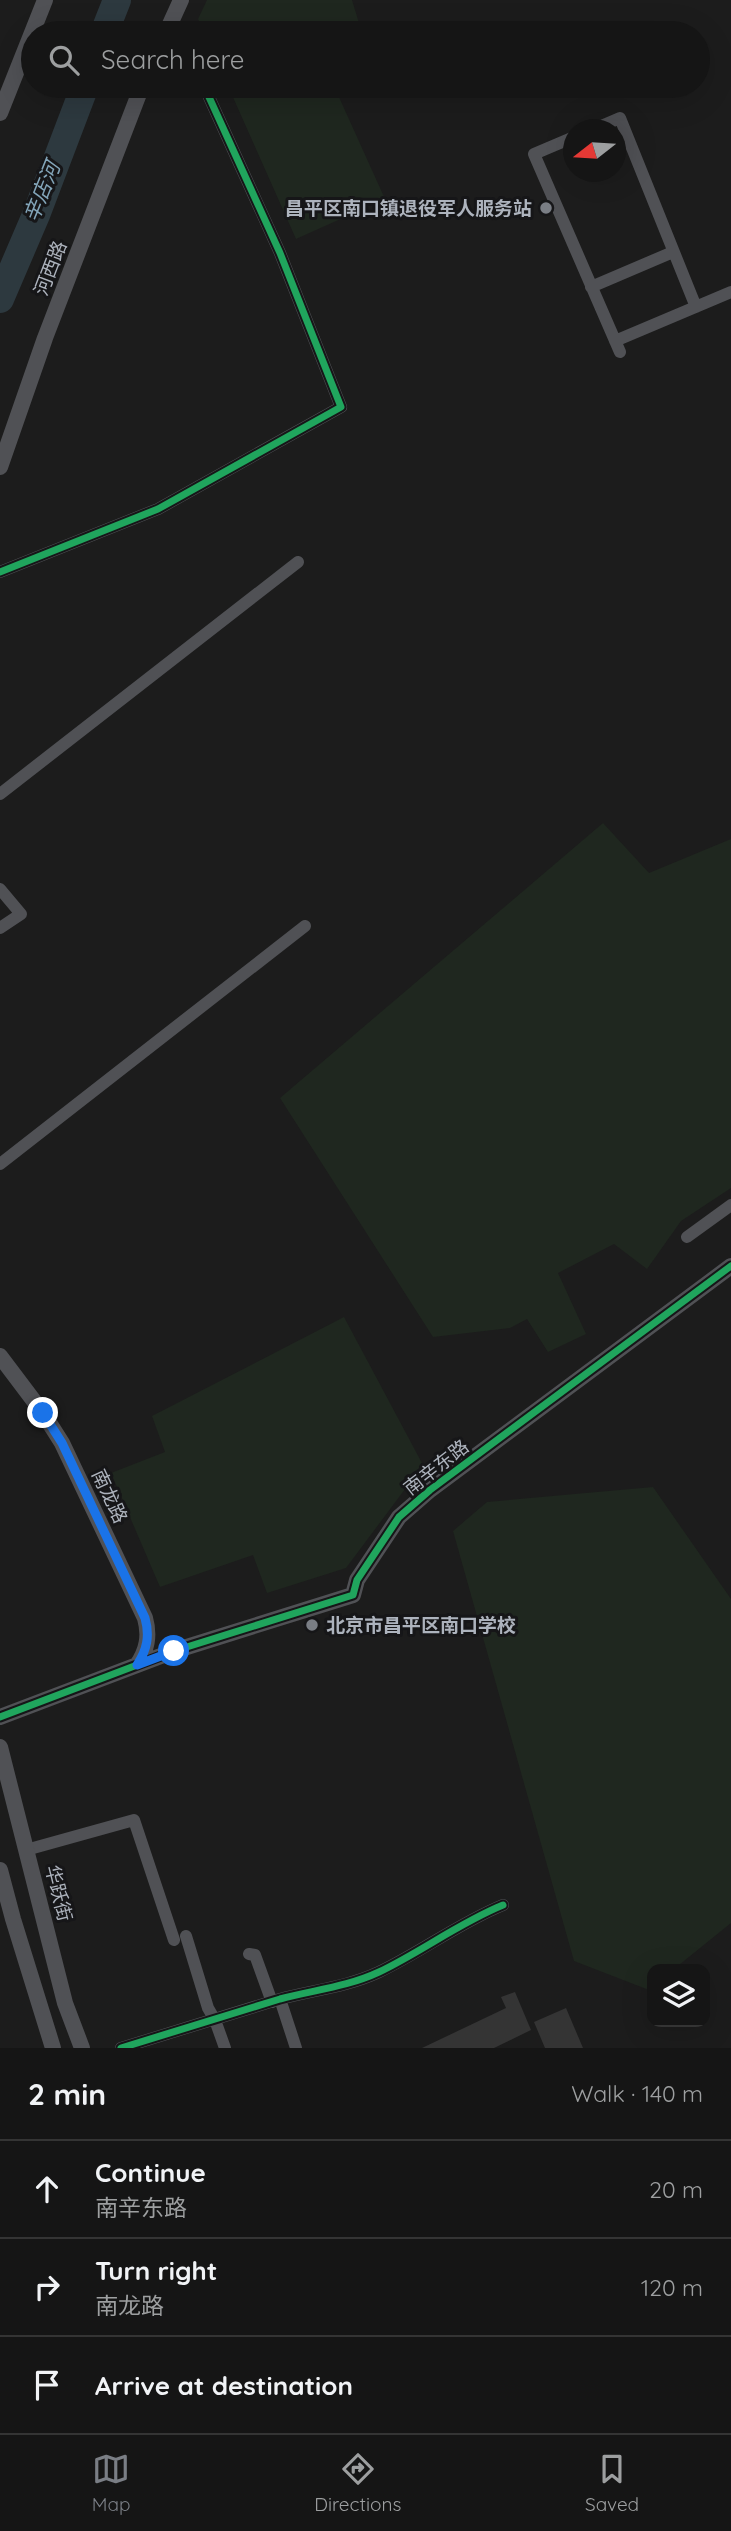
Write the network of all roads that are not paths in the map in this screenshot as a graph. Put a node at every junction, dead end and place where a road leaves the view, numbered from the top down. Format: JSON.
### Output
{"nodes":[{"id":1,"x":45,"y":0,"type":"edge"},
{"id":2,"x":181,"y":0,"type":"edge"},
{"id":3,"x":37,"y":21,"type":"edge"},
{"id":4,"x":175,"y":21,"type":"edge"},
{"id":5,"x":21,"y":60,"type":"edge"},
{"id":6,"x":137,"y":98,"type":"edge"},
{"id":7,"x":209,"y":98,"type":"edge"},
{"id":8,"x":0,"y":113,"type":"edge"},
{"id":9,"x":626,"y":133,"type":"edge"},
{"id":10,"x":563,"y":141,"type":"edge"},
{"id":11,"x":673,"y":252,"type":"junction"},
{"id":12,"x":591,"y":287,"type":"junction"},
{"id":13,"x":731,"y":292,"type":"edge"},
{"id":14,"x":695,"y":307,"type":"junction"},
{"id":15,"x":0,"y":467,"type":"edge"},
{"id":16,"x":298,"y":562,"type":"dead end"},
{"id":17,"x":0,"y":572,"type":"edge"},
{"id":18,"x":0,"y":794,"type":"edge"},
{"id":19,"x":0,"y":889,"type":"edge"},
{"id":20,"x":305,"y":926,"type":"dead end"},
{"id":21,"x":0,"y":928,"type":"edge"},
{"id":22,"x":0,"y":1164,"type":"edge"},
{"id":23,"x":731,"y":1205,"type":"edge"},
{"id":24,"x":687,"y":1237,"type":"dead end"},
{"id":25,"x":731,"y":1266,"type":"edge"},
{"id":26,"x":0,"y":1356,"type":"edge"},
{"id":27,"x":137,"y":1665,"type":"junction"},
{"id":28,"x":0,"y":1717,"type":"edge"},
{"id":29,"x":0,"y":1747,"type":"edge"},
{"id":30,"x":26,"y":1850,"type":"junction"},
{"id":31,"x":0,"y":1870,"type":"edge"},
{"id":32,"x":503,"y":1905,"type":"dead end"},
{"id":33,"x":249,"y":1954,"type":"dead end"},
{"id":34,"x":276,"y":2001,"type":"junction"},
{"id":35,"x":215,"y":2020,"type":"junction"},
{"id":36,"x":53,"y":2048,"type":"edge"},
{"id":37,"x":82,"y":2048,"type":"edge"},
{"id":38,"x":121,"y":2048,"type":"edge"},
{"id":39,"x":225,"y":2048,"type":"edge"},
{"id":40,"x":296,"y":2048,"type":"edge"}],
"edges":[{"from":1,"to":3,"type":"street"},
{"from":2,"to":4,"type":"street"},
{"from":5,"to":8,"type":"street"},
{"from":6,"to":15,"type":"street","name":"河西路"},
{"from":7,"to":17,"type":"street"},
{"from":9,"to":11,"type":"street"},
{"from":10,"to":12,"type":"street"},
{"from":11,"to":12,"type":"street"},
{"from":11,"to":14,"type":"street"},
{"from":12,"to":14,"type":"street"},
{"from":13,"to":14,"type":"street"},
{"from":16,"to":18,"type":"street"},
{"from":19,"to":21,"type":"street"},
{"from":20,"to":22,"type":"street"},
{"from":23,"to":24,"type":"street"},
{"from":25,"to":27,"type":"street","name":"南辛东路"},
{"from":26,"to":27,"type":"street","name":"南龙路"},
{"from":27,"to":28,"type":"street","name":"南辛东路"},
{"from":29,"to":30,"type":"street","name":"华跃街"},
{"from":30,"to":35,"type":"street"},
{"from":30,"to":37,"type":"street","name":"华跃街"},
{"from":31,"to":36,"type":"street"},
{"from":32,"to":34,"type":"street"},
{"from":33,"to":34,"type":"street"},
{"from":34,"to":35,"type":"street"},
{"from":34,"to":40,"type":"street"},
{"from":35,"to":38,"type":"street"},
{"from":35,"to":39,"type":"street"}]}
